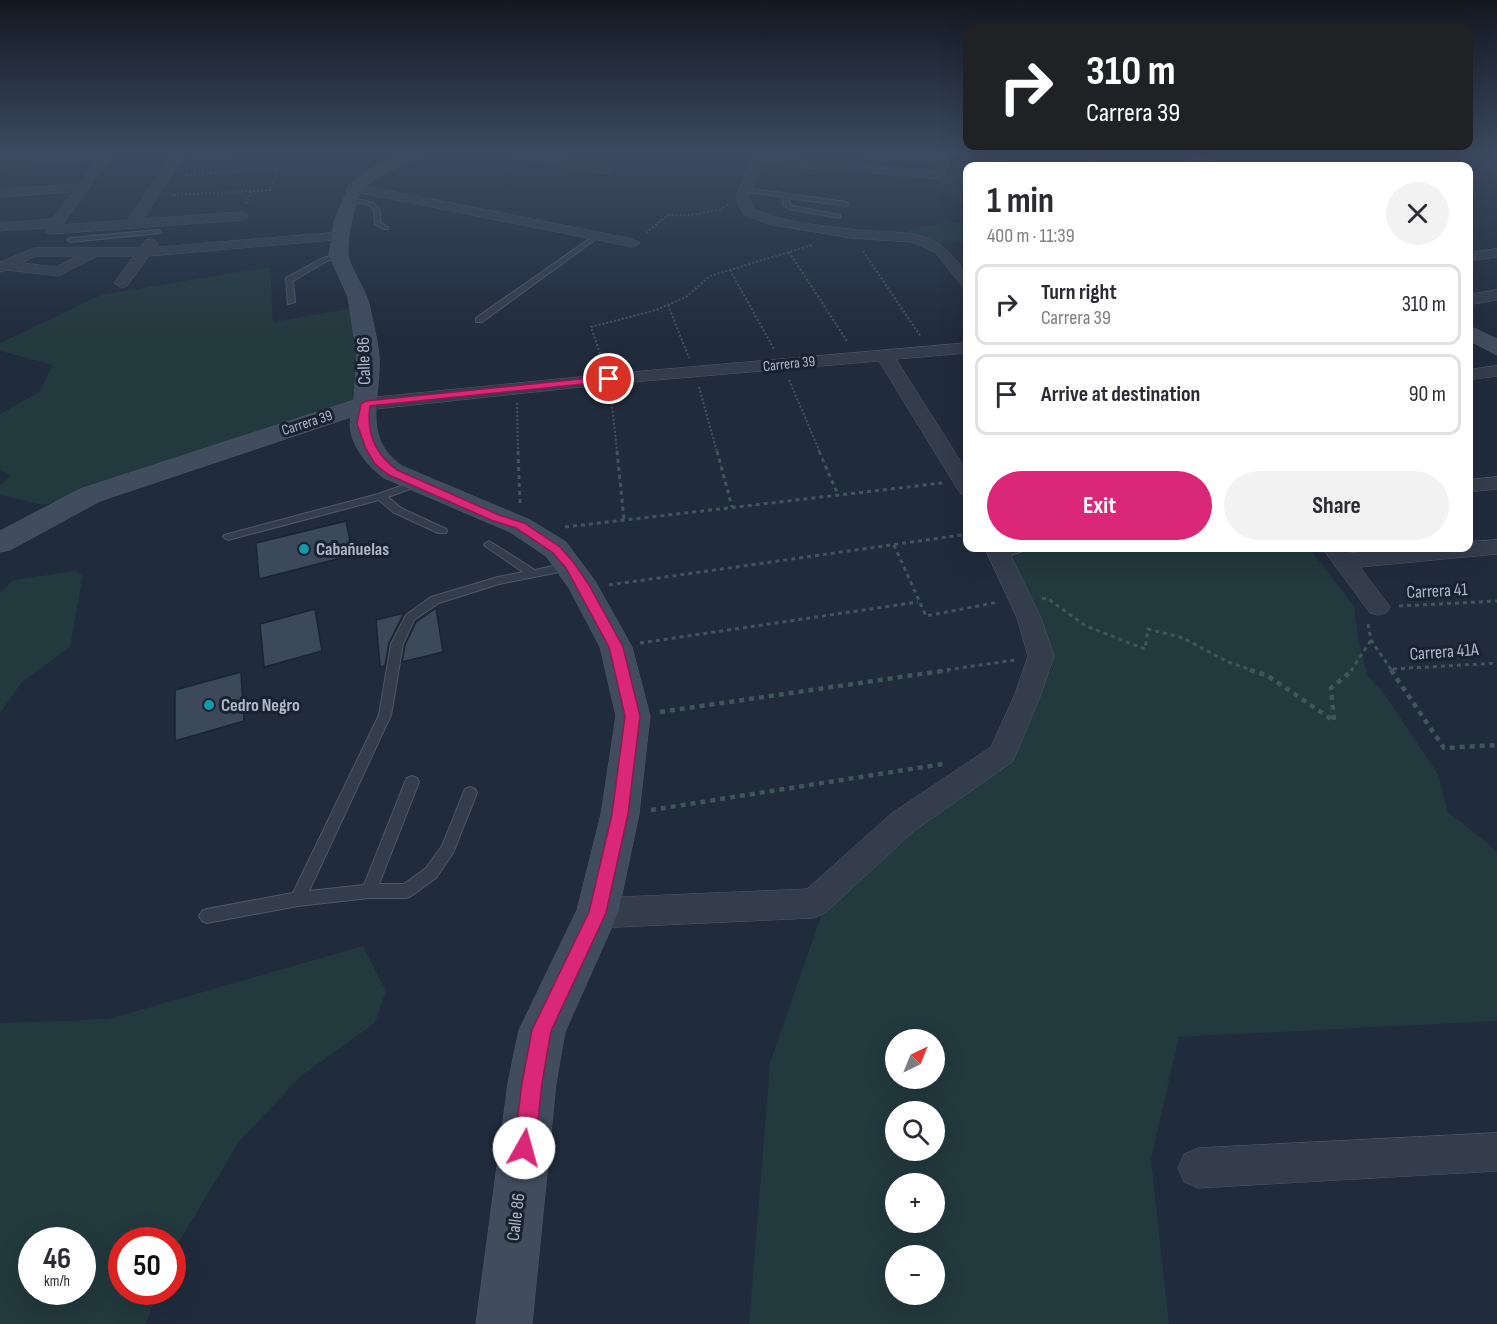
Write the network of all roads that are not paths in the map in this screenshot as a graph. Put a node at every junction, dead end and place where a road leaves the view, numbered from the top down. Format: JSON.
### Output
{"nodes":[{"id":1,"x":62,"y":216,"type":"edge"},
{"id":2,"x":138,"y":216,"type":"edge"},
{"id":3,"x":242,"y":216,"type":"dead end"},
{"id":4,"x":347,"y":216,"type":"edge"},
{"id":5,"x":377,"y":216,"type":"edge"},
{"id":6,"x":479,"y":216,"type":"edge"},
{"id":7,"x":759,"y":216,"type":"edge"},
{"id":8,"x":132,"y":225,"type":"junction"},
{"id":9,"x":54,"y":227,"type":"junction"},
{"id":10,"x":0,"y":228,"type":"edge"},
{"id":11,"x":162,"y":228,"type":"junction"},
{"id":12,"x":386,"y":228,"type":"dead end"},
{"id":13,"x":597,"y":236,"type":"junction"},
{"id":14,"x":70,"y":240,"type":"dead end"},
{"id":15,"x":633,"y":243,"type":"road end"},
{"id":16,"x":339,"y":246,"type":"junction"},
{"id":17,"x":146,"y":252,"type":"junction"},
{"id":18,"x":1497,"y":253,"type":"edge"},
{"id":19,"x":1473,"y":256,"type":"edge"},
{"id":20,"x":3,"y":266,"type":"edge"},
{"id":21,"x":963,"y":278,"type":"edge"},
{"id":22,"x":122,"y":283,"type":"dead end"},
{"id":23,"x":1497,"y":295,"type":"edge"},
{"id":24,"x":1473,"y":299,"type":"edge"},
{"id":25,"x":291,"y":302,"type":"dead end"},
{"id":26,"x":1497,"y":310,"type":"edge"},
{"id":27,"x":1473,"y":313,"type":"edge"},
{"id":28,"x":479,"y":320,"type":"dead end"},
{"id":29,"x":1473,"y":334,"type":"edge"},
{"id":30,"x":1497,"y":348,"type":"edge"},
{"id":31,"x":963,"y":349,"type":"edge"},
{"id":32,"x":885,"y":356,"type":"junction"},
{"id":33,"x":1497,"y":371,"type":"edge"},
{"id":34,"x":1473,"y":374,"type":"edge"},
{"id":35,"x":366,"y":404,"type":"junction"},
{"id":36,"x":417,"y":483,"type":"junction"},
{"id":37,"x":963,"y":483,"type":"edge"},
{"id":38,"x":1478,"y":483,"type":"edge"},
{"id":39,"x":381,"y":496,"type":"junction"},
{"id":40,"x":1497,"y":502,"type":"edge"},
{"id":41,"x":442,"y":531,"type":"dead end"},
{"id":42,"x":228,"y":537,"type":"dead end"},
{"id":43,"x":0,"y":543,"type":"edge"},
{"id":44,"x":489,"y":544,"type":"dead end"},
{"id":45,"x":1497,"y":547,"type":"edge"},
{"id":46,"x":1473,"y":548,"type":"edge"},
{"id":47,"x":1007,"y":552,"type":"edge"},
{"id":48,"x":1384,"y":552,"type":"edge"},
{"id":49,"x":1339,"y":554,"type":"edge"},
{"id":50,"x":532,"y":573,"type":"junction"},
{"id":51,"x":577,"y":577,"type":"junction"},
{"id":52,"x":1378,"y":607,"type":"road end"},
{"id":53,"x":412,"y":782,"type":"dead end"},
{"id":54,"x":470,"y":793,"type":"dead end"},
{"id":55,"x":369,"y":891,"type":"junction"},
{"id":56,"x":298,"y":900,"type":"junction"},
{"id":57,"x":597,"y":913,"type":"junction"},
{"id":58,"x":207,"y":916,"type":"dead end"},
{"id":59,"x":1497,"y":1152,"type":"edge"},
{"id":60,"x":1198,"y":1168,"type":"dead end"},
{"id":61,"x":504,"y":1324,"type":"edge"}],
"edges":[{"from":1,"to":9,"type":"street"},
{"from":2,"to":8,"type":"street"},
{"from":3,"to":11,"type":"street"},
{"from":4,"to":16,"type":"main road"},
{"from":5,"to":12,"type":"lane"},
{"from":6,"to":13,"type":"street"},
{"from":7,"to":21,"type":"street"},
{"from":8,"to":9,"type":"street"},
{"from":8,"to":11,"type":"street"},
{"from":9,"to":10,"type":"street"},
{"from":11,"to":14,"type":"lane"},
{"from":11,"to":17,"type":"street"},
{"from":13,"to":15,"type":"street"},
{"from":13,"to":28,"type":"lane"},
{"from":16,"to":17,"type":"street"},
{"from":16,"to":25,"type":"lane"},
{"from":16,"to":35,"type":"main road","name":"Calle 86"},
{"from":17,"to":20,"type":"street"},
{"from":17,"to":22,"type":"street"},
{"from":18,"to":19,"type":"street"},
{"from":23,"to":24,"type":"street"},
{"from":26,"to":27,"type":"street"},
{"from":29,"to":30,"type":"main road"},
{"from":31,"to":32,"type":"street","name":"Carrera 39"},
{"from":32,"to":35,"type":"street","name":"Carrera 39"},
{"from":32,"to":37,"type":"street"},
{"from":33,"to":34,"type":"street"},
{"from":35,"to":36,"type":"main road","name":"Calle 86"},
{"from":35,"to":43,"type":"main road","name":"Carrera 39"},
{"from":36,"to":39,"type":"lane"},
{"from":36,"to":51,"type":"main road","name":"Calle 86"},
{"from":38,"to":40,"type":"street"},
{"from":39,"to":41,"type":"lane"},
{"from":39,"to":42,"type":"lane"},
{"from":44,"to":50,"type":"lane"},
{"from":45,"to":46,"type":"street"},
{"from":47,"to":57,"type":"street"},
{"from":48,"to":49,"type":"street"},
{"from":49,"to":52,"type":"street"},
{"from":50,"to":51,"type":"lane"},
{"from":50,"to":56,"type":"lane"},
{"from":51,"to":57,"type":"main road","name":"Calle 86"},
{"from":53,"to":55,"type":"lane"},
{"from":54,"to":55,"type":"lane"},
{"from":55,"to":56,"type":"lane"},
{"from":56,"to":58,"type":"lane"},
{"from":57,"to":61,"type":"main road","name":"Calle 86"},
{"from":59,"to":60,"type":"street"}]}
